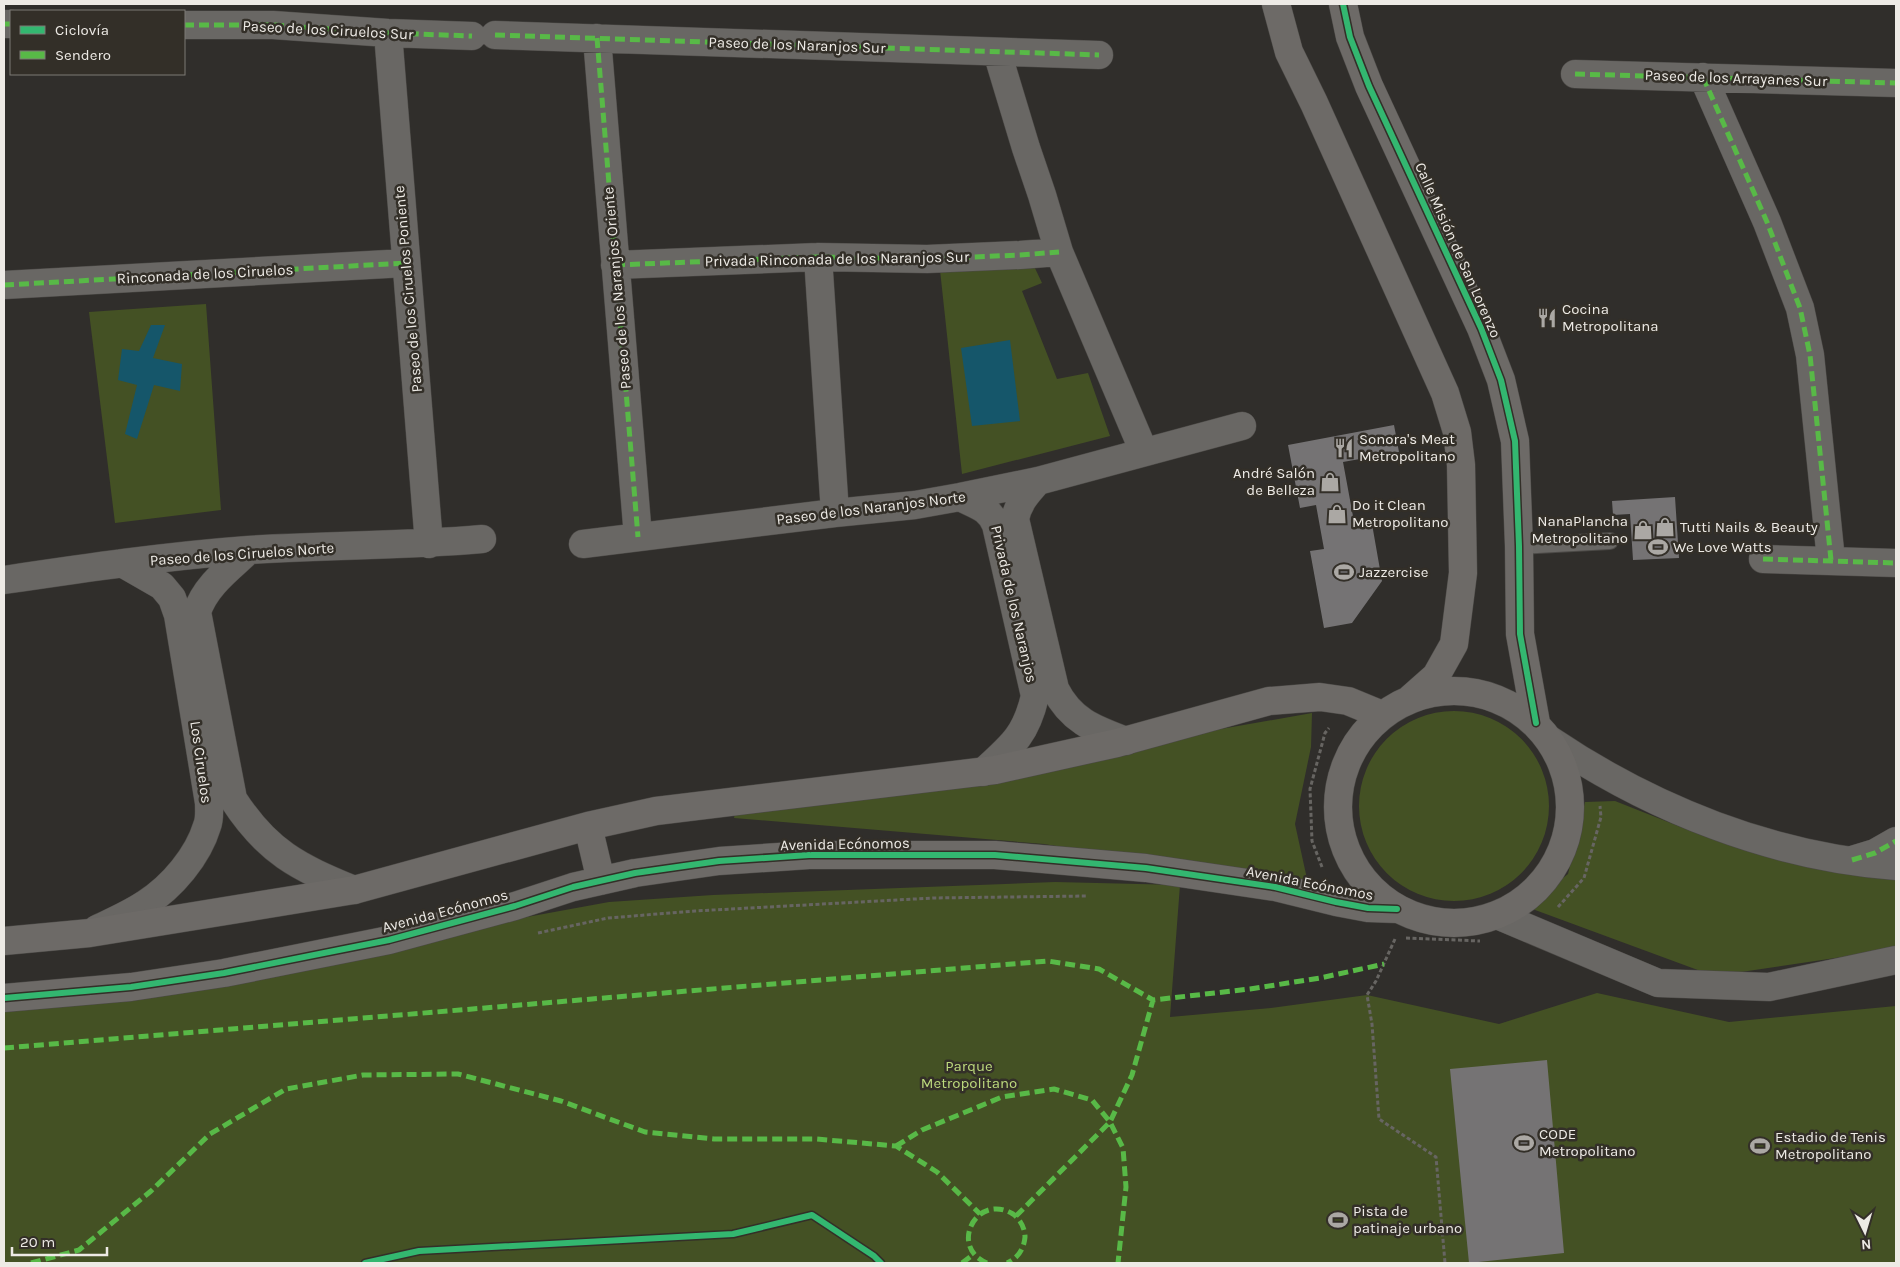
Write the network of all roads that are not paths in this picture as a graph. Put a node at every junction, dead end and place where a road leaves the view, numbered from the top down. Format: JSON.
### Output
{"nodes":[{"id":1,"x":1276,"y":4,"type":"edge"},
{"id":2,"x":1343,"y":4,"type":"edge"},
{"id":3,"x":185,"y":25,"type":"edge"},
{"id":4,"x":388,"y":33,"type":"junction"},
{"id":5,"x":484,"y":35,"type":"joint"},
{"id":6,"x":596,"y":38,"type":"junction"},
{"id":7,"x":997,"y":52,"type":"junction"},
{"id":8,"x":1099,"y":55,"type":"dead end"},
{"id":9,"x":1575,"y":74,"type":"dead end"},
{"id":10,"x":1703,"y":77,"type":"junction"},
{"id":11,"x":1896,"y":83,"type":"edge"},
{"id":12,"x":1059,"y":252,"type":"junction"},
{"id":13,"x":818,"y":257,"type":"junction"},
{"id":14,"x":406,"y":263,"type":"junction"},
{"id":15,"x":615,"y":265,"type":"junction"},
{"id":16,"x":4,"y":285,"type":"edge"},
{"id":17,"x":1242,"y":426,"type":"dead end"},
{"id":18,"x":1144,"y":452,"type":"junction"},
{"id":19,"x":1038,"y":481,"type":"junction"},
{"id":20,"x":960,"y":497,"type":"junction"},
{"id":21,"x":835,"y":513,"type":"junction"},
{"id":22,"x":638,"y":537,"type":"junction"},
{"id":23,"x":482,"y":539,"type":"dead end"},
{"id":24,"x":1610,"y":541,"type":"dead end"},
{"id":25,"x":429,"y":544,"type":"junction"},
{"id":26,"x":583,"y":544,"type":"dead end"},
{"id":27,"x":1519,"y":546,"type":"junction"},
{"id":28,"x":249,"y":550,"type":"junction"},
{"id":29,"x":1763,"y":560,"type":"dead end"},
{"id":30,"x":1831,"y":560,"type":"junction"},
{"id":31,"x":1896,"y":563,"type":"edge"},
{"id":32,"x":122,"y":564,"type":"junction"},
{"id":33,"x":4,"y":580,"type":"edge"},
{"id":34,"x":1410,"y":699,"type":"junction"},
{"id":35,"x":1382,"y":715,"type":"junction"},
{"id":36,"x":1543,"y":732,"type":"junction"},
{"id":37,"x":1126,"y":740,"type":"junction"},
{"id":38,"x":983,"y":772,"type":"junction"},
{"id":39,"x":588,"y":826,"type":"junction"},
{"id":40,"x":1896,"y":841,"type":"edge"},
{"id":41,"x":1852,"y":860,"type":"junction"},
{"id":42,"x":1896,"y":866,"type":"edge"},
{"id":43,"x":600,"y":881,"type":"junction"},
{"id":44,"x":354,"y":890,"type":"junction"},
{"id":45,"x":1497,"y":915,"type":"junction"},
{"id":46,"x":1400,"y":920,"type":"junction"},
{"id":47,"x":90,"y":933,"type":"junction"},
{"id":48,"x":4,"y":942,"type":"edge"},
{"id":49,"x":1896,"y":960,"type":"edge"},
{"id":50,"x":4,"y":998,"type":"edge"}],
"edges":[{"from":1,"to":34,"type":"street"},
{"from":2,"to":27,"type":"street","name":"Calle Misión de San Lorenzo"},
{"from":3,"to":4,"type":"street","name":"Paseo de los Ciruelos Sur"},
{"from":4,"to":5,"type":"street","name":"Paseo de los Ciruelos Sur"},
{"from":4,"to":14,"type":"street","name":"Paseo de los Ciruelos Poniente"},
{"from":5,"to":6,"type":"street","name":"Paseo de los Naranjos Sur"},
{"from":6,"to":7,"type":"street","name":"Paseo de los Naranjos Sur"},
{"from":6,"to":15,"type":"street","name":"Paseo de los Naranjos Oriente"},
{"from":7,"to":8,"type":"street","name":"Paseo de los Naranjos Sur"},
{"from":7,"to":12,"type":"street"},
{"from":9,"to":10,"type":"street","name":"Paseo de los Arrayanes Sur"},
{"from":10,"to":11,"type":"street","name":"Paseo de los Arrayanes Sur"},
{"from":10,"to":30,"type":"street"},
{"from":12,"to":13,"type":"street","name":"Privada Rinconada de los Naranjos Sur"},
{"from":12,"to":18,"type":"street"},
{"from":13,"to":15,"type":"street","name":"Privada Rinconada de los Naranjos Sur"},
{"from":13,"to":21,"type":"street"},
{"from":14,"to":16,"type":"street","name":"Rinconada de los Ciruelos"},
{"from":14,"to":25,"type":"street","name":"Paseo de los Ciruelos Poniente"},
{"from":15,"to":22,"type":"street","name":"Paseo de los Naranjos Oriente"},
{"from":17,"to":18,"type":"street","name":"Paseo de los Naranjos Norte"},
{"from":18,"to":19,"type":"street","name":"Paseo de los Naranjos Norte"},
{"from":19,"to":20,"type":"street","name":"Paseo de los Naranjos Norte"},
{"from":19,"to":37,"type":"street","name":"Privada de los Naranjos"},
{"from":20,"to":21,"type":"street","name":"Paseo de los Naranjos Norte"},
{"from":20,"to":38,"type":"street","name":"Privada de los Naranjos"},
{"from":21,"to":22,"type":"street","name":"Paseo de los Naranjos Norte"},
{"from":22,"to":26,"type":"street","name":"Paseo de los Naranjos Norte"},
{"from":23,"to":25,"type":"street","name":"Paseo de los Ciruelos Norte"},
{"from":24,"to":27,"type":"lane"},
{"from":25,"to":28,"type":"street","name":"Paseo de los Ciruelos Norte"},
{"from":27,"to":36,"type":"street","name":"Calle Misión de San Lorenzo"},
{"from":28,"to":32,"type":"street","name":"Paseo de los Ciruelos Norte"},
{"from":28,"to":44,"type":"street","name":"Los Ciruelos"},
{"from":29,"to":30,"type":"street"},
{"from":30,"to":31,"type":"street"},
{"from":32,"to":33,"type":"street","name":"Paseo de los Ciruelos Norte"},
{"from":32,"to":47,"type":"street","name":"Los Ciruelos"},
{"from":34,"to":35,"type":"street"},
{"from":34,"to":36,"type":"street"},
{"from":35,"to":37,"type":"street"},
{"from":35,"to":46,"type":"street"},
{"from":36,"to":41,"type":"street"},
{"from":36,"to":45,"type":"street"},
{"from":37,"to":38,"type":"street"},
{"from":38,"to":39,"type":"street"},
{"from":39,"to":43,"type":"street"},
{"from":39,"to":44,"type":"street"},
{"from":40,"to":41,"type":"street"},
{"from":41,"to":42,"type":"street"},
{"from":43,"to":46,"type":"street","name":"Avenida Ecónomos"},
{"from":43,"to":50,"type":"street","name":"Avenida Ecónomos"},
{"from":44,"to":47,"type":"street"},
{"from":45,"to":46,"type":"street"},
{"from":45,"to":49,"type":"street"},
{"from":47,"to":48,"type":"street"}]}
